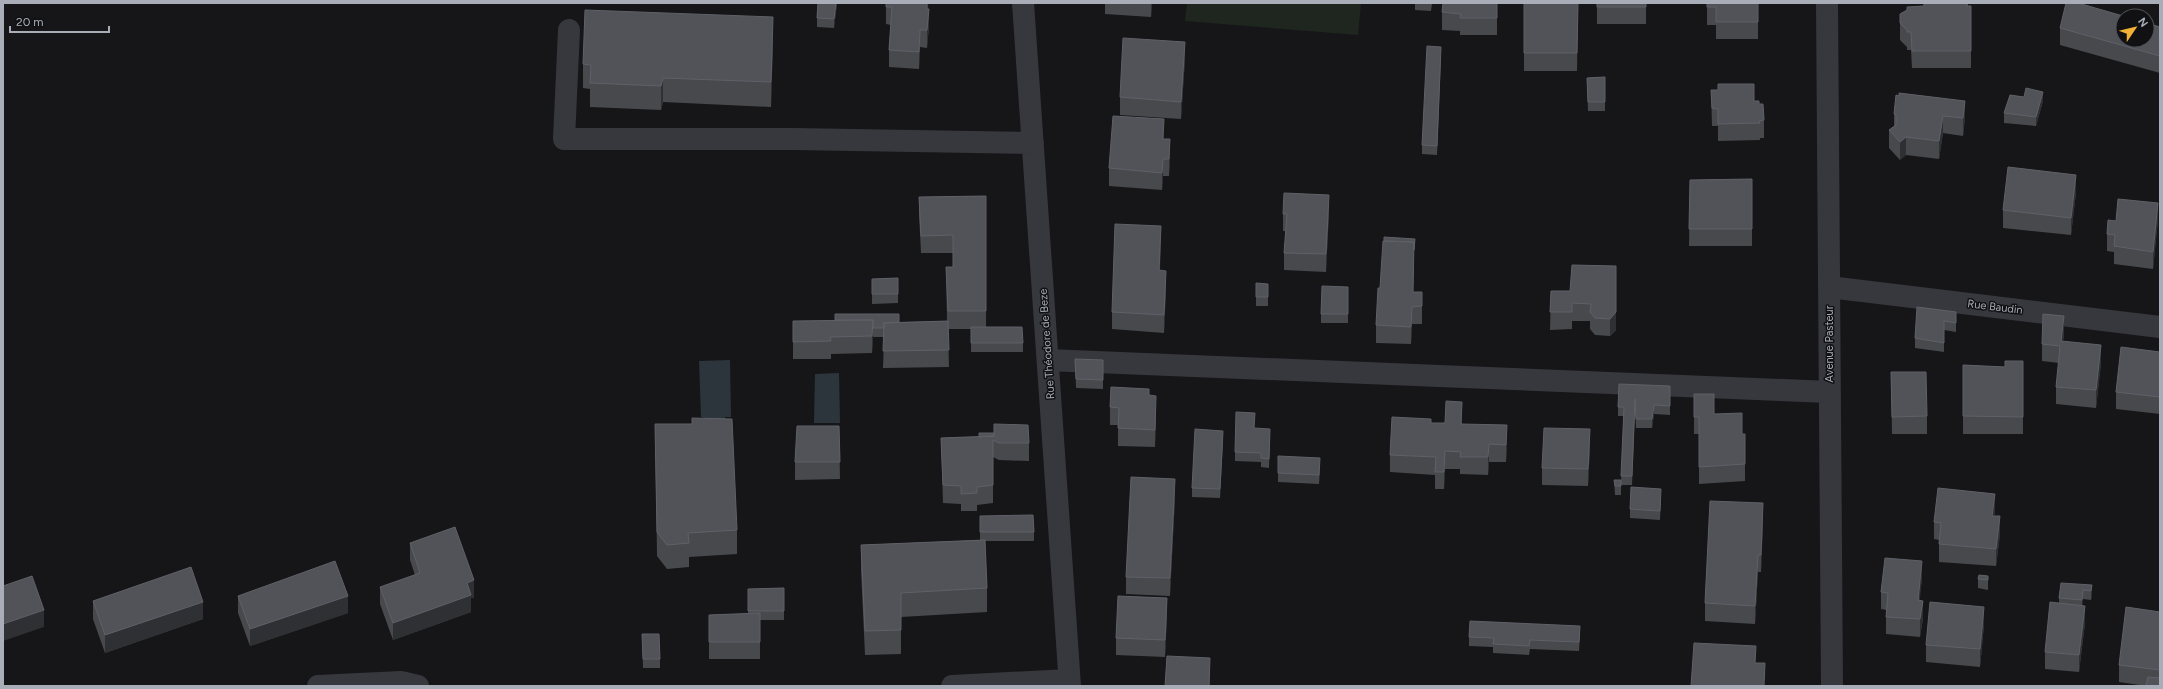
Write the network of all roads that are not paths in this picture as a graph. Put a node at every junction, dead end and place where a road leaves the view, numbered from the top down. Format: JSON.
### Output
{"nodes":[{"id":1,"x":1024,"y":3,"type":"edge"},
{"id":2,"x":1827,"y":3,"type":"edge"},
{"id":3,"x":569,"y":30,"type":"dead end"},
{"id":4,"x":1033,"y":143,"type":"junction"},
{"id":5,"x":1829,"y":287,"type":"junction"},
{"id":6,"x":2160,"y":326,"type":"edge"},
{"id":7,"x":1048,"y":360,"type":"junction"},
{"id":8,"x":1830,"y":392,"type":"junction"},
{"id":9,"x":1070,"y":683,"type":"edge"},
{"id":10,"x":318,"y":686,"type":"edge"},
{"id":11,"x":418,"y":686,"type":"edge"},
{"id":12,"x":952,"y":686,"type":"edge"},
{"id":13,"x":1832,"y":686,"type":"edge"}],
"edges":[{"from":1,"to":4,"type":"street","name":"Rue Théodore de Beze"},
{"from":2,"to":5,"type":"street","name":"Avenue Pasteur"},
{"from":3,"to":4,"type":"street"},
{"from":4,"to":7,"type":"street","name":"Rue Théodore de Beze"},
{"from":5,"to":6,"type":"street","name":"Rue Baudin"},
{"from":5,"to":8,"type":"street","name":"Avenue Pasteur"},
{"from":7,"to":8,"type":"street"},
{"from":7,"to":9,"type":"street","name":"Rue Théodore de Beze"},
{"from":8,"to":13,"type":"street","name":"Avenue Pasteur"},
{"from":9,"to":12,"type":"street"},
{"from":10,"to":11,"type":"street"}]}
